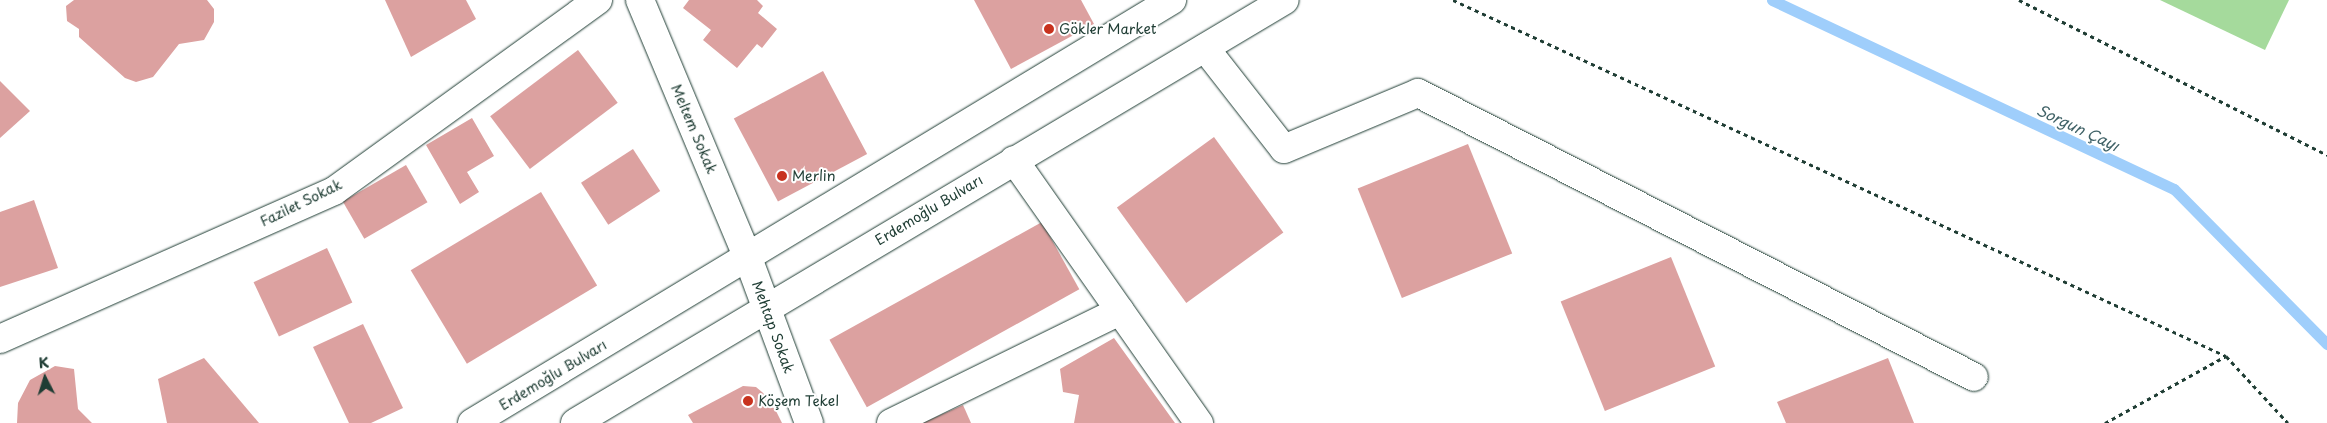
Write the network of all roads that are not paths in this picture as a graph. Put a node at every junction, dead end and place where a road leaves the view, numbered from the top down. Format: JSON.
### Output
{"nodes":[{"id":1,"x":598,"y":0,"type":"edge"},
{"id":2,"x":640,"y":0,"type":"edge"},
{"id":3,"x":1172,"y":0,"type":"edge"},
{"id":4,"x":1285,"y":0,"type":"edge"},
{"id":5,"x":1205,"y":48,"type":"junction"},
{"id":6,"x":1014,"y":160,"type":"junction"},
{"id":7,"x":748,"y":258,"type":"junction"},
{"id":8,"x":765,"y":307,"type":"junction"},
{"id":9,"x":1120,"y":311,"type":"junction"},
{"id":10,"x":0,"y":339,"type":"edge"},
{"id":11,"x":1974,"y":377,"type":"dead end"},
{"id":12,"x":472,"y":423,"type":"edge"},
{"id":13,"x":575,"y":423,"type":"edge"},
{"id":14,"x":809,"y":423,"type":"edge"},
{"id":15,"x":891,"y":423,"type":"edge"},
{"id":16,"x":1198,"y":423,"type":"edge"}],
"edges":[{"from":1,"to":10,"type":"main road","name":"Fazilet Sokak"},
{"from":2,"to":7,"type":"main road","name":"Meltem Sokak"},
{"from":3,"to":7,"type":"main road","name":"Erdemoğlu Bulvarı"},
{"from":4,"to":5,"type":"main road","name":"Erdemoğlu Bulvarı"},
{"from":5,"to":6,"type":"main road","name":"Erdemoğlu Bulvarı"},
{"from":5,"to":11,"type":"main road"},
{"from":6,"to":8,"type":"main road","name":"Erdemoğlu Bulvarı"},
{"from":6,"to":9,"type":"main road"},
{"from":7,"to":8,"type":"main road","name":"Mehtap Sokak"},
{"from":7,"to":12,"type":"main road","name":"Erdemoğlu Bulvarı"},
{"from":8,"to":13,"type":"main road","name":"Erdemoğlu Bulvarı"},
{"from":8,"to":14,"type":"main road","name":"Mehtap Sokak"},
{"from":9,"to":15,"type":"main road"},
{"from":9,"to":16,"type":"main road"}]}
